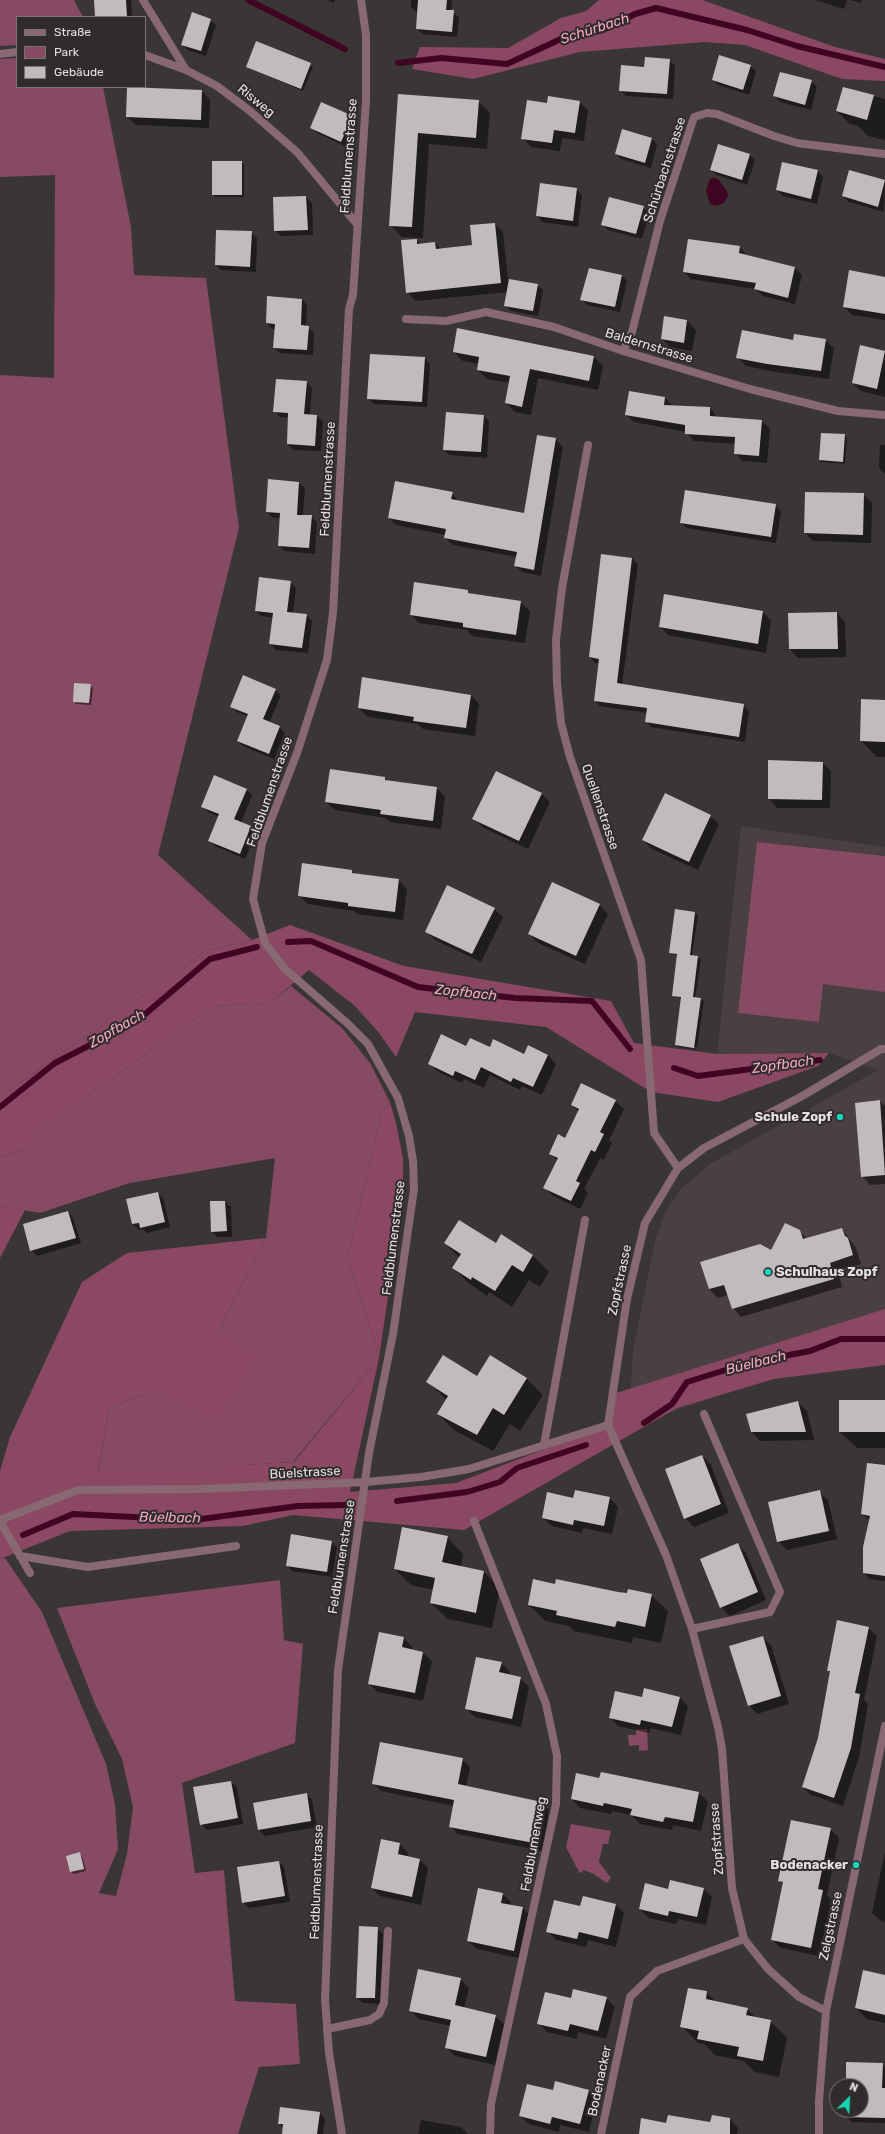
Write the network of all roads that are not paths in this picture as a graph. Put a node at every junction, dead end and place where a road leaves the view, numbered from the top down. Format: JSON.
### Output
{"nodes":[{"id":1,"x":143,"y":0,"type":"edge"},
{"id":2,"x":361,"y":0,"type":"edge"},
{"id":3,"x":16,"y":52,"type":"edge"},
{"id":4,"x":0,"y":54,"type":"edge"},
{"id":5,"x":146,"y":54,"type":"edge"},
{"id":6,"x":186,"y":70,"type":"junction"},
{"id":7,"x":885,"y":154,"type":"edge"},
{"id":8,"x":356,"y":223,"type":"junction"},
{"id":9,"x":406,"y":319,"type":"dead end"},
{"id":10,"x":623,"y":351,"type":"junction"},
{"id":11,"x":885,"y":415,"type":"edge"},
{"id":12,"x":588,"y":445,"type":"dead end"},
{"id":13,"x":885,"y":1049,"type":"edge"},
{"id":14,"x":678,"y":1168,"type":"junction"},
{"id":15,"x":585,"y":1220,"type":"dead end"},
{"id":16,"x":704,"y":1414,"type":"dead end"},
{"id":17,"x":608,"y":1425,"type":"junction"},
{"id":18,"x":544,"y":1445,"type":"junction"},
{"id":19,"x":366,"y":1482,"type":"junction"},
{"id":20,"x":0,"y":1520,"type":"edge"},
{"id":21,"x":474,"y":1521,"type":"dead end"},
{"id":22,"x":236,"y":1546,"type":"dead end"},
{"id":23,"x":20,"y":1556,"type":"junction"},
{"id":24,"x":30,"y":1573,"type":"dead end"},
{"id":25,"x":692,"y":1628,"type":"junction"},
{"id":26,"x":885,"y":1726,"type":"edge"},
{"id":27,"x":388,"y":1931,"type":"dead end"},
{"id":28,"x":744,"y":1939,"type":"junction"},
{"id":29,"x":826,"y":2011,"type":"junction"},
{"id":30,"x":327,"y":2029,"type":"junction"},
{"id":31,"x":342,"y":2134,"type":"edge"},
{"id":32,"x":490,"y":2134,"type":"edge"},
{"id":33,"x":601,"y":2134,"type":"edge"},
{"id":34,"x":819,"y":2134,"type":"edge"}],
"edges":[{"from":1,"to":6,"type":"street"},
{"from":2,"to":8,"type":"street","name":"Feldblumenstrasse"},
{"from":3,"to":4,"type":"street"},
{"from":5,"to":6,"type":"street","name":"Risweg"},
{"from":6,"to":8,"type":"street","name":"Risweg"},
{"from":7,"to":10,"type":"street","name":"Schürbachstrasse"},
{"from":8,"to":19,"type":"street","name":"Feldblumenstrasse"},
{"from":9,"to":10,"type":"street","name":"Baldernstrasse"},
{"from":10,"to":11,"type":"street","name":"Baldernstrasse"},
{"from":12,"to":14,"type":"street","name":"Quellenstrasse"},
{"from":13,"to":14,"type":"street","name":"Zopfstrasse"},
{"from":14,"to":17,"type":"street","name":"Zopfstrasse"},
{"from":15,"to":18,"type":"street"},
{"from":16,"to":25,"type":"street"},
{"from":17,"to":18,"type":"street","name":"Büelstrasse"},
{"from":17,"to":25,"type":"street","name":"Zopfstrasse"},
{"from":18,"to":19,"type":"street","name":"Büelstrasse"},
{"from":19,"to":20,"type":"street","name":"Büelstrasse"},
{"from":19,"to":30,"type":"street","name":"Feldblumenstrasse"},
{"from":20,"to":23,"type":"street"},
{"from":21,"to":32,"type":"street","name":"Feldblumenweg"},
{"from":22,"to":23,"type":"street"},
{"from":23,"to":24,"type":"street"},
{"from":25,"to":28,"type":"street","name":"Zopfstrasse"},
{"from":26,"to":29,"type":"street","name":"Zelgstrasse"},
{"from":27,"to":30,"type":"street"},
{"from":28,"to":29,"type":"street","name":"Zopfstrasse"},
{"from":28,"to":33,"type":"street","name":"Bodenacker"},
{"from":29,"to":34,"type":"street","name":"Zelgstrasse"},
{"from":30,"to":31,"type":"street","name":"Feldblumenstrasse"}]}
